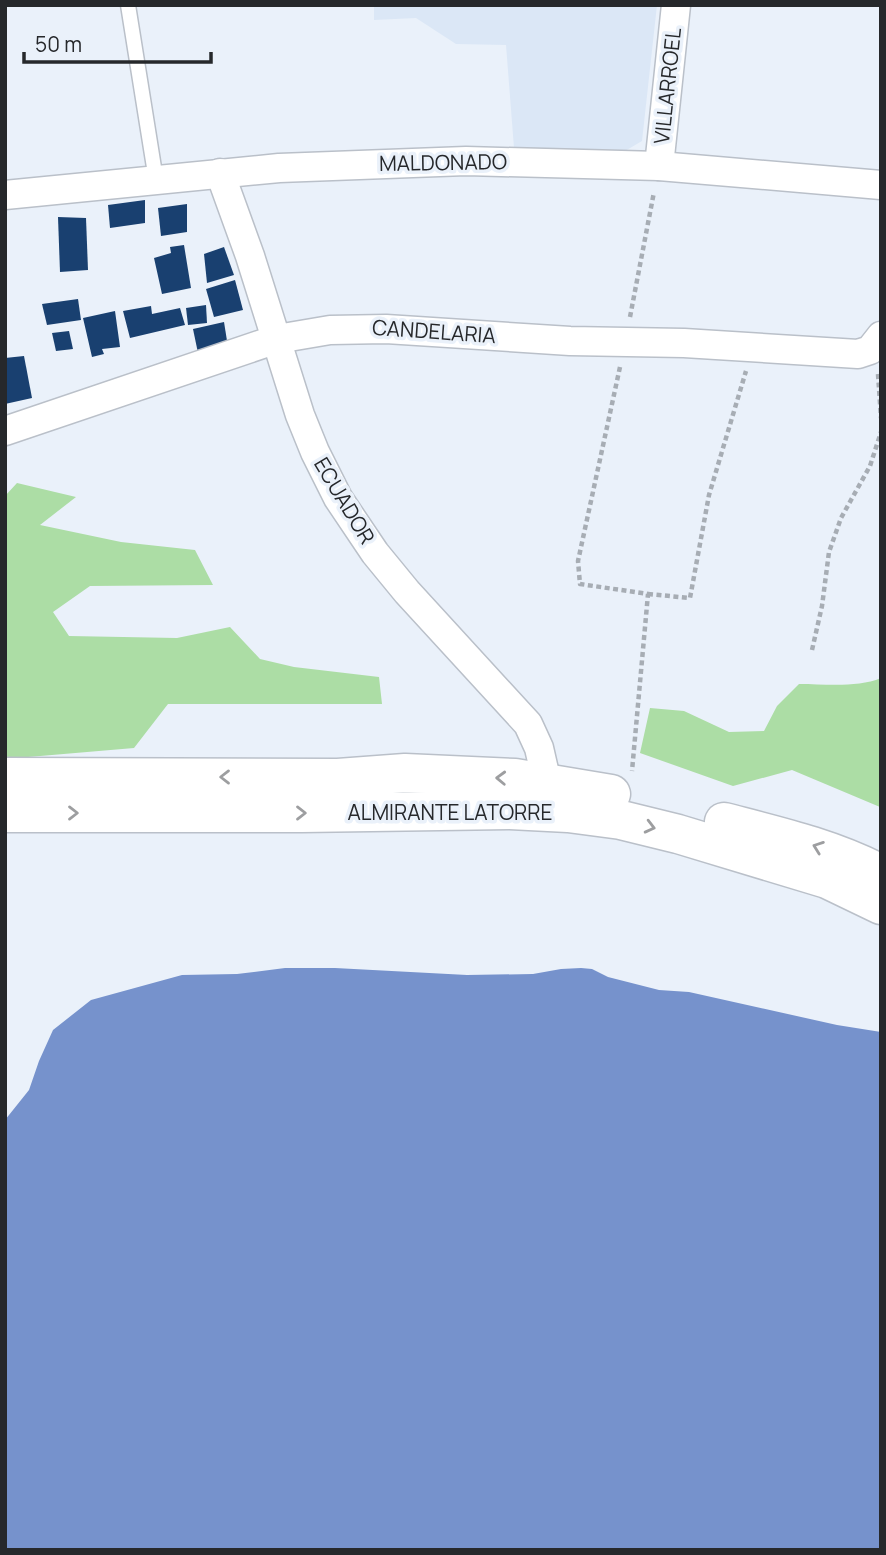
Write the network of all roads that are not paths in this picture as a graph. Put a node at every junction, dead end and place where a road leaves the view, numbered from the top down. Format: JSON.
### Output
{"nodes":[{"id":1,"x":128,"y":5,"type":"edge"},
{"id":2,"x":676,"y":5,"type":"edge"},
{"id":3,"x":659,"y":166,"type":"junction"},
{"id":4,"x":220,"y":173,"type":"junction"},
{"id":5,"x":156,"y":180,"type":"junction"},
{"id":6,"x":881,"y":185,"type":"edge"},
{"id":7,"x":5,"y":195,"type":"edge"},
{"id":8,"x":277,"y":339,"type":"junction"},
{"id":9,"x":878,"y":341,"type":"edge"},
{"id":10,"x":5,"y":431,"type":"edge"},
{"id":11,"x":5,"y":777,"type":"edge"},
{"id":12,"x":547,"y":783,"type":"junction"},
{"id":13,"x":5,"y":813,"type":"edge"},
{"id":14,"x":881,"y":874,"type":"edge"},
{"id":15,"x":881,"y":905,"type":"edge"}],
"edges":[{"from":1,"to":5,"type":"lane"},
{"from":2,"to":3,"type":"street","name":"VILLARROEL"},
{"from":3,"to":4,"type":"street","name":"MALDONADO"},
{"from":3,"to":6,"type":"street","name":"MALDONADO"},
{"from":4,"to":5,"type":"street","name":"MALDONADO"},
{"from":4,"to":8,"type":"street","name":"ECUADOR"},
{"from":5,"to":7,"type":"street","name":"MALDONADO"},
{"from":8,"to":9,"type":"street","name":"CANDELARIA"},
{"from":8,"to":10,"type":"street","name":"CANDELARIA"},
{"from":8,"to":12,"type":"street","name":"ECUADOR"},
{"from":12,"to":11,"type":"main road","name":"ALMIRANTE LATORRE","one_way":true},
{"from":14,"to":12,"type":"main road","name":"ALMIRANTE LATORRE","one_way":true},
{"from":13,"to":15,"type":"main road","name":"ALMIRANTE LATORRE","one_way":true}]}
